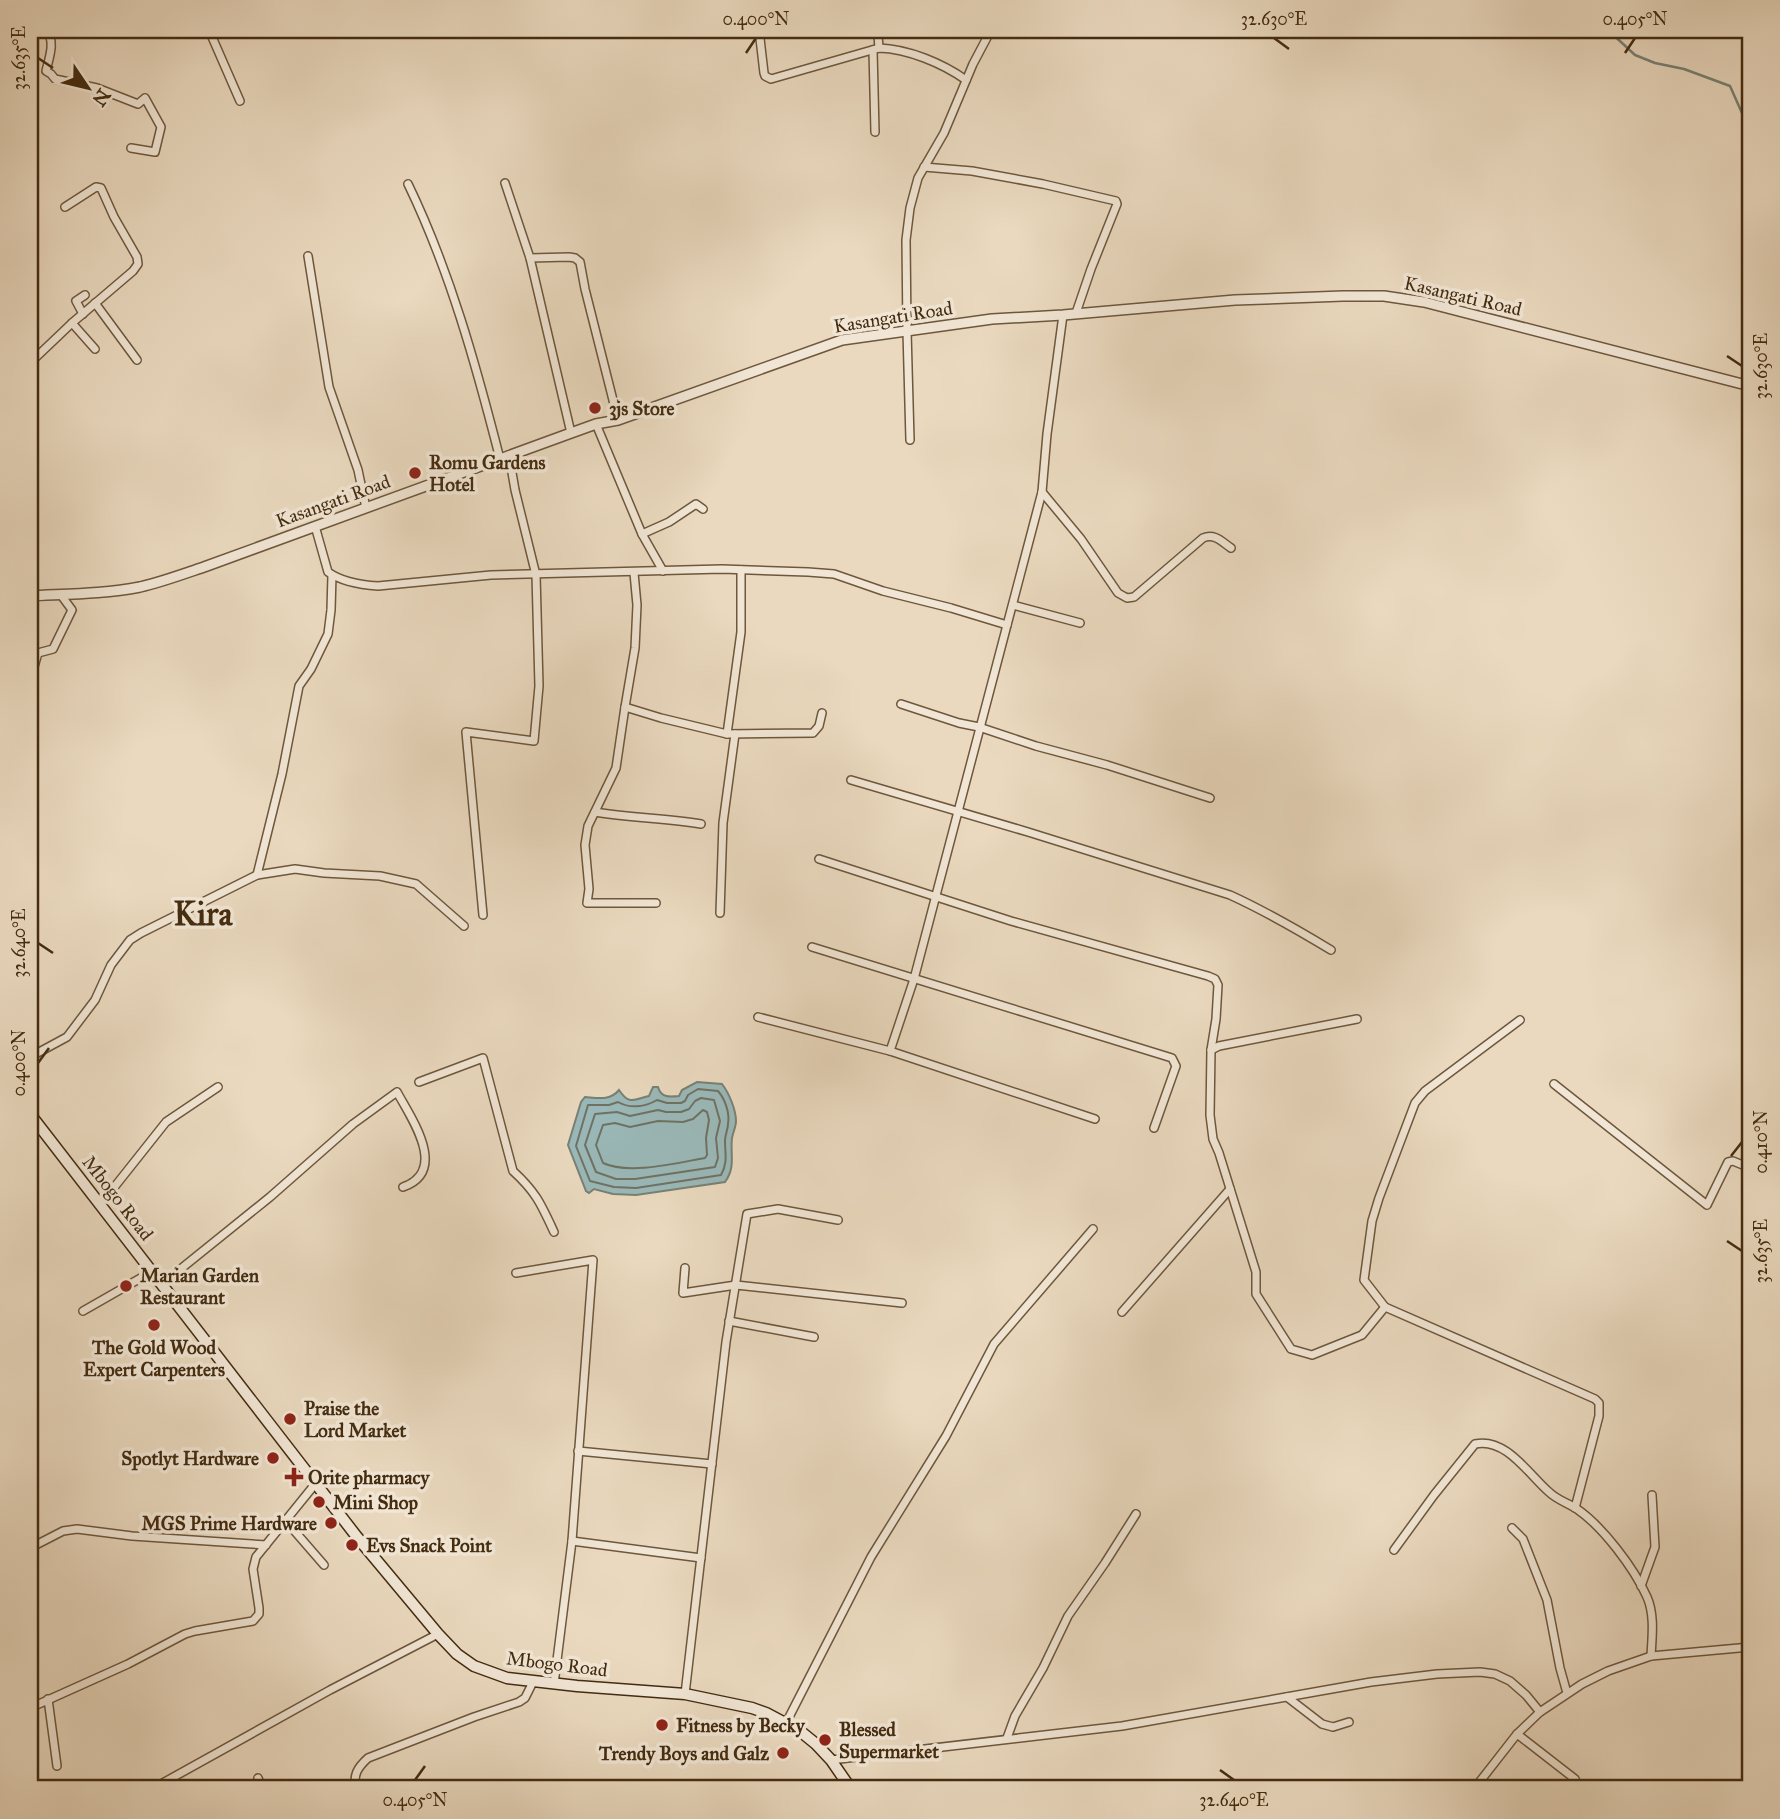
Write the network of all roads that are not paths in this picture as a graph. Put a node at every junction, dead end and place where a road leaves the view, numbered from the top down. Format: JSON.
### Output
{"nodes":[{"id":1,"x":46,"y":30,"type":"edge"},
{"id":2,"x":209,"y":30,"type":"edge"},
{"id":3,"x":759,"y":30,"type":"edge"},
{"id":4,"x":880,"y":30,"type":"edge"},
{"id":5,"x":991,"y":30,"type":"edge"},
{"id":6,"x":876,"y":49,"type":"junction"},
{"id":7,"x":966,"y":80,"type":"junction"},
{"id":8,"x":240,"y":100,"type":"dead end"},
{"id":9,"x":875,"y":132,"type":"dead end"},
{"id":10,"x":131,"y":148,"type":"dead end"},
{"id":11,"x":924,"y":167,"type":"junction"},
{"id":12,"x":505,"y":183,"type":"dead end"},
{"id":13,"x":408,"y":184,"type":"dead end"},
{"id":14,"x":65,"y":207,"type":"dead end"},
{"id":15,"x":308,"y":256,"type":"dead end"},
{"id":16,"x":530,"y":258,"type":"junction"},
{"id":17,"x":85,"y":295,"type":"dead end"},
{"id":18,"x":95,"y":303,"type":"junction"},
{"id":19,"x":1076,"y":313,"type":"junction"},
{"id":20,"x":83,"y":314,"type":"junction"},
{"id":21,"x":1063,"y":315,"type":"junction"},
{"id":22,"x":72,"y":323,"type":"junction"},
{"id":23,"x":907,"y":331,"type":"junction"},
{"id":24,"x":95,"y":349,"type":"dead end"},
{"id":25,"x":137,"y":360,"type":"dead end"},
{"id":26,"x":30,"y":363,"type":"edge"},
{"id":27,"x":1750,"y":386,"type":"edge"},
{"id":28,"x":618,"y":421,"type":"junction"},
{"id":29,"x":596,"y":425,"type":"junction"},
{"id":30,"x":571,"y":433,"type":"junction"},
{"id":31,"x":911,"y":440,"type":"dead end"},
{"id":32,"x":505,"y":457,"type":"junction"},
{"id":33,"x":1041,"y":492,"type":"junction"},
{"id":34,"x":366,"y":508,"type":"junction"},
{"id":35,"x":703,"y":509,"type":"dead end"},
{"id":36,"x":315,"y":526,"type":"junction"},
{"id":37,"x":642,"y":534,"type":"junction"},
{"id":38,"x":1231,"y":548,"type":"dead end"},
{"id":39,"x":741,"y":570,"type":"junction"},
{"id":40,"x":663,"y":571,"type":"junction"},
{"id":41,"x":634,"y":573,"type":"junction"},
{"id":42,"x":331,"y":575,"type":"junction"},
{"id":43,"x":536,"y":575,"type":"junction"},
{"id":44,"x":61,"y":595,"type":"junction"},
{"id":45,"x":30,"y":596,"type":"edge"},
{"id":46,"x":1013,"y":605,"type":"junction"},
{"id":47,"x":1080,"y":623,"type":"dead end"},
{"id":48,"x":1007,"y":625,"type":"junction"},
{"id":49,"x":34,"y":653,"type":"edge"},
{"id":50,"x":30,"y":681,"type":"edge"},
{"id":51,"x":901,"y":704,"type":"dead end"},
{"id":52,"x":625,"y":707,"type":"junction"},
{"id":53,"x":822,"y":713,"type":"dead end"},
{"id":54,"x":979,"y":727,"type":"junction"},
{"id":55,"x":731,"y":734,"type":"junction"},
{"id":56,"x":851,"y":780,"type":"dead end"},
{"id":57,"x":1210,"y":798,"type":"dead end"},
{"id":58,"x":958,"y":811,"type":"junction"},
{"id":59,"x":595,"y":812,"type":"junction"},
{"id":60,"x":701,"y":824,"type":"dead end"},
{"id":61,"x":819,"y":859,"type":"dead end"},
{"id":62,"x":257,"y":875,"type":"junction"},
{"id":63,"x":936,"y":896,"type":"junction"},
{"id":64,"x":656,"y":903,"type":"dead end"},
{"id":65,"x":720,"y":914,"type":"dead end"},
{"id":66,"x":483,"y":915,"type":"dead end"},
{"id":67,"x":464,"y":926,"type":"dead end"},
{"id":68,"x":812,"y":947,"type":"dead end"},
{"id":69,"x":1331,"y":950,"type":"dead end"},
{"id":70,"x":914,"y":979,"type":"junction"},
{"id":71,"x":758,"y":1017,"type":"dead end"},
{"id":72,"x":1357,"y":1019,"type":"dead end"},
{"id":73,"x":1520,"y":1020,"type":"dead end"},
{"id":74,"x":1211,"y":1050,"type":"junction"},
{"id":75,"x":890,"y":1051,"type":"junction"},
{"id":76,"x":30,"y":1057,"type":"edge"},
{"id":77,"x":419,"y":1082,"type":"dead end"},
{"id":78,"x":1554,"y":1084,"type":"dead end"},
{"id":79,"x":218,"y":1087,"type":"dead end"},
{"id":80,"x":1095,"y":1119,"type":"dead end"},
{"id":81,"x":31,"y":1120,"type":"edge"},
{"id":82,"x":1154,"y":1128,"type":"dead end"},
{"id":83,"x":1750,"y":1168,"type":"edge"},
{"id":84,"x":403,"y":1187,"type":"dead end"},
{"id":85,"x":1230,"y":1189,"type":"junction"},
{"id":86,"x":99,"y":1203,"type":"junction"},
{"id":87,"x":838,"y":1220,"type":"dead end"},
{"id":88,"x":1093,"y":1228,"type":"dead end"},
{"id":89,"x":554,"y":1232,"type":"dead end"},
{"id":90,"x":685,"y":1268,"type":"dead end"},
{"id":91,"x":152,"y":1271,"type":"junction"},
{"id":92,"x":516,"y":1273,"type":"dead end"},
{"id":93,"x":162,"y":1284,"type":"junction"},
{"id":94,"x":736,"y":1285,"type":"junction"},
{"id":95,"x":902,"y":1303,"type":"dead end"},
{"id":96,"x":1385,"y":1307,"type":"junction"},
{"id":97,"x":83,"y":1311,"type":"dead end"},
{"id":98,"x":1122,"y":1312,"type":"dead end"},
{"id":99,"x":729,"y":1321,"type":"junction"},
{"id":100,"x":814,"y":1337,"type":"dead end"},
{"id":101,"x":578,"y":1451,"type":"junction"},
{"id":102,"x":712,"y":1464,"type":"junction"},
{"id":103,"x":316,"y":1483,"type":"junction"},
{"id":104,"x":1652,"y":1495,"type":"dead end"},
{"id":105,"x":1575,"y":1508,"type":"junction"},
{"id":106,"x":1136,"y":1514,"type":"dead end"},
{"id":107,"x":285,"y":1520,"type":"junction"},
{"id":108,"x":1512,"y":1528,"type":"dead end"},
{"id":109,"x":572,"y":1541,"type":"junction"},
{"id":110,"x":266,"y":1545,"type":"junction"},
{"id":111,"x":30,"y":1548,"type":"edge"},
{"id":112,"x":1394,"y":1550,"type":"dead end"},
{"id":113,"x":701,"y":1558,"type":"junction"},
{"id":114,"x":324,"y":1566,"type":"dead end"},
{"id":115,"x":1641,"y":1586,"type":"junction"},
{"id":116,"x":438,"y":1634,"type":"junction"},
{"id":117,"x":1750,"y":1647,"type":"edge"},
{"id":118,"x":1651,"y":1656,"type":"junction"},
{"id":119,"x":533,"y":1682,"type":"junction"},
{"id":120,"x":554,"y":1684,"type":"junction"},
{"id":121,"x":1567,"y":1693,"type":"junction"},
{"id":122,"x":685,"y":1694,"type":"junction"},
{"id":123,"x":1287,"y":1697,"type":"junction"},
{"id":124,"x":48,"y":1699,"type":"junction"},
{"id":125,"x":30,"y":1708,"type":"edge"},
{"id":126,"x":1540,"y":1712,"type":"junction"},
{"id":127,"x":1349,"y":1722,"type":"dead end"},
{"id":128,"x":786,"y":1723,"type":"junction"},
{"id":129,"x":1517,"y":1734,"type":"junction"},
{"id":130,"x":1007,"y":1738,"type":"junction"},
{"id":131,"x":831,"y":1760,"type":"junction"},
{"id":132,"x":57,"y":1766,"type":"dead end"},
{"id":133,"x":258,"y":1778,"type":"dead end"},
{"id":134,"x":1574,"y":1779,"type":"dead end"},
{"id":135,"x":152,"y":1789,"type":"edge"},
{"id":136,"x":262,"y":1789,"type":"edge"},
{"id":137,"x":356,"y":1789,"type":"edge"},
{"id":138,"x":851,"y":1789,"type":"edge"},
{"id":139,"x":1474,"y":1789,"type":"edge"}],
"edges":[{"from":1,"to":10,"type":"street"},
{"from":2,"to":8,"type":"street"},
{"from":3,"to":6,"type":"street"},
{"from":4,"to":6,"type":"street"},
{"from":5,"to":7,"type":"street"},
{"from":6,"to":7,"type":"street"},
{"from":6,"to":9,"type":"street"},
{"from":7,"to":11,"type":"street"},
{"from":11,"to":19,"type":"street"},
{"from":11,"to":23,"type":"street"},
{"from":12,"to":16,"type":"street"},
{"from":13,"to":32,"type":"street"},
{"from":14,"to":18,"type":"street"},
{"from":15,"to":34,"type":"street"},
{"from":16,"to":28,"type":"street"},
{"from":16,"to":30,"type":"street"},
{"from":17,"to":20,"type":"street"},
{"from":18,"to":20,"type":"street"},
{"from":18,"to":25,"type":"street"},
{"from":19,"to":21,"type":"street","name":"Kasangati Road"},
{"from":19,"to":27,"type":"street","name":"Kasangati Road"},
{"from":20,"to":22,"type":"street"},
{"from":21,"to":23,"type":"street","name":"Kasangati Road"},
{"from":21,"to":33,"type":"street"},
{"from":22,"to":24,"type":"street"},
{"from":22,"to":26,"type":"street"},
{"from":23,"to":28,"type":"street","name":"Kasangati Road"},
{"from":23,"to":31,"type":"street"},
{"from":28,"to":29,"type":"street","name":"Kasangati Road"},
{"from":29,"to":30,"type":"street","name":"Kasangati Road"},
{"from":29,"to":37,"type":"street"},
{"from":30,"to":32,"type":"street","name":"Kasangati Road"},
{"from":32,"to":34,"type":"street","name":"Kasangati Road"},
{"from":32,"to":43,"type":"street"},
{"from":33,"to":38,"type":"street"},
{"from":33,"to":46,"type":"street"},
{"from":34,"to":36,"type":"street","name":"Kasangati Road"},
{"from":35,"to":37,"type":"street"},
{"from":36,"to":42,"type":"street"},
{"from":36,"to":44,"type":"street","name":"Kasangati Road"},
{"from":37,"to":40,"type":"street"},
{"from":39,"to":40,"type":"street"},
{"from":39,"to":48,"type":"street"},
{"from":39,"to":55,"type":"street"},
{"from":40,"to":41,"type":"street"},
{"from":41,"to":43,"type":"street"},
{"from":41,"to":52,"type":"street"},
{"from":42,"to":43,"type":"street"},
{"from":42,"to":62,"type":"street"},
{"from":43,"to":66,"type":"street"},
{"from":44,"to":45,"type":"street","name":"Kasangati Road"},
{"from":44,"to":49,"type":"street"},
{"from":46,"to":47,"type":"street"},
{"from":46,"to":48,"type":"street"},
{"from":48,"to":54,"type":"street"},
{"from":49,"to":50,"type":"street"},
{"from":51,"to":54,"type":"street"},
{"from":52,"to":55,"type":"street"},
{"from":52,"to":59,"type":"street"},
{"from":53,"to":55,"type":"street"},
{"from":54,"to":57,"type":"street"},
{"from":54,"to":58,"type":"street"},
{"from":55,"to":65,"type":"street"},
{"from":56,"to":58,"type":"street"},
{"from":58,"to":63,"type":"street"},
{"from":58,"to":69,"type":"street"},
{"from":59,"to":60,"type":"street"},
{"from":59,"to":64,"type":"street"},
{"from":61,"to":63,"type":"street"},
{"from":62,"to":67,"type":"street"},
{"from":62,"to":76,"type":"street"},
{"from":63,"to":70,"type":"street"},
{"from":63,"to":74,"type":"street"},
{"from":68,"to":70,"type":"street"},
{"from":70,"to":75,"type":"street"},
{"from":70,"to":82,"type":"street"},
{"from":71,"to":75,"type":"street"},
{"from":72,"to":74,"type":"street"},
{"from":73,"to":96,"type":"street"},
{"from":74,"to":85,"type":"street"},
{"from":75,"to":80,"type":"street"},
{"from":77,"to":89,"type":"street"},
{"from":78,"to":83,"type":"street"},
{"from":79,"to":86,"type":"street"},
{"from":81,"to":86,"type":"main road","name":"Mbogo Road"},
{"from":84,"to":93,"type":"street"},
{"from":85,"to":96,"type":"street"},
{"from":85,"to":98,"type":"street"},
{"from":86,"to":91,"type":"main road","name":"Mbogo Road"},
{"from":87,"to":94,"type":"street"},
{"from":88,"to":128,"type":"street"},
{"from":90,"to":94,"type":"street"},
{"from":91,"to":93,"type":"main road","name":"Mbogo Road"},
{"from":91,"to":97,"type":"street"},
{"from":92,"to":101,"type":"street"},
{"from":93,"to":103,"type":"main road","name":"Mbogo Road"},
{"from":94,"to":95,"type":"street"},
{"from":94,"to":99,"type":"street"},
{"from":96,"to":105,"type":"street"},
{"from":99,"to":100,"type":"street"},
{"from":99,"to":102,"type":"street"},
{"from":101,"to":102,"type":"street"},
{"from":101,"to":109,"type":"street"},
{"from":102,"to":113,"type":"street"},
{"from":103,"to":107,"type":"street"},
{"from":103,"to":116,"type":"main road","name":"Mbogo Road"},
{"from":104,"to":115,"type":"street"},
{"from":105,"to":112,"type":"street"},
{"from":105,"to":115,"type":"street"},
{"from":106,"to":130,"type":"street"},
{"from":107,"to":110,"type":"street"},
{"from":107,"to":114,"type":"street"},
{"from":108,"to":121,"type":"street"},
{"from":109,"to":113,"type":"street"},
{"from":109,"to":120,"type":"street"},
{"from":110,"to":111,"type":"street"},
{"from":110,"to":124,"type":"street"},
{"from":113,"to":122,"type":"street"},
{"from":115,"to":118,"type":"street"},
{"from":116,"to":119,"type":"main road","name":"Mbogo Road"},
{"from":116,"to":135,"type":"street"},
{"from":117,"to":118,"type":"street"},
{"from":118,"to":121,"type":"street"},
{"from":119,"to":120,"type":"main road","name":"Mbogo Road"},
{"from":119,"to":137,"type":"street"},
{"from":120,"to":122,"type":"main road","name":"Mbogo Road"},
{"from":121,"to":126,"type":"street"},
{"from":122,"to":128,"type":"main road","name":"Mbogo Road"},
{"from":123,"to":126,"type":"street"},
{"from":123,"to":127,"type":"street"},
{"from":123,"to":130,"type":"street"},
{"from":124,"to":125,"type":"street"},
{"from":124,"to":132,"type":"street"},
{"from":126,"to":129,"type":"street"},
{"from":128,"to":131,"type":"main road","name":"Mbogo Road"},
{"from":129,"to":134,"type":"street"},
{"from":129,"to":139,"type":"street"},
{"from":130,"to":131,"type":"street"},
{"from":131,"to":138,"type":"main road","name":"Mbogo Road"},
{"from":133,"to":136,"type":"street"}]}
